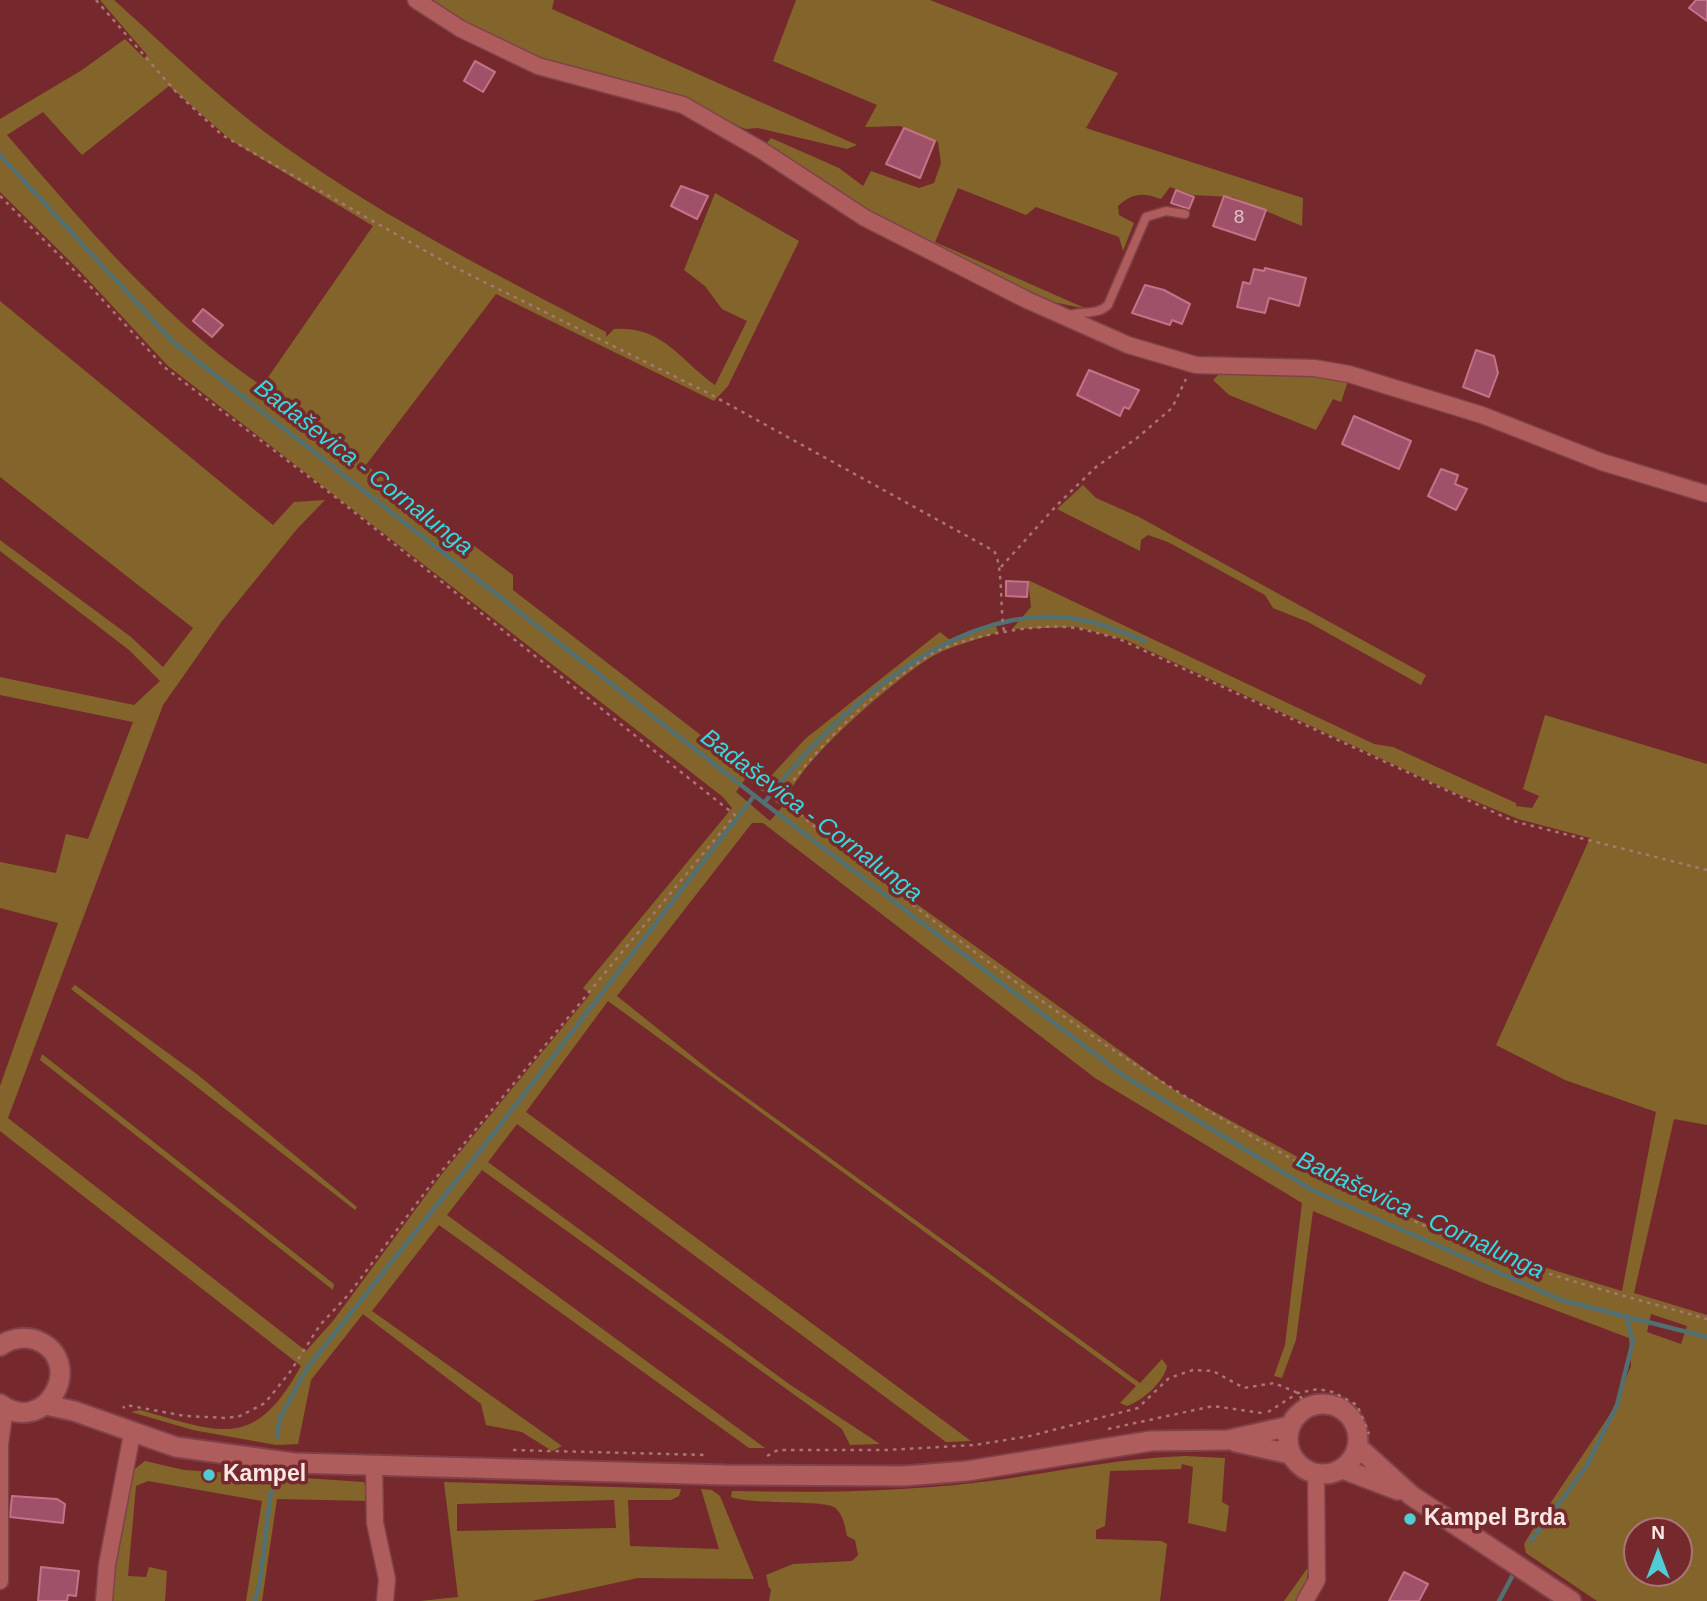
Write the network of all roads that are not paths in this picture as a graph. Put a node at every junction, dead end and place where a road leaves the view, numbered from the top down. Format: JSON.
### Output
{"nodes":[{"id":1,"x":415,"y":0,"type":"edge"},
{"id":2,"x":1185,"y":214,"type":"dead end"},
{"id":3,"x":1064,"y":317,"type":"junction"},
{"id":4,"x":1707,"y":494,"type":"edge"},
{"id":5,"x":0,"y":1346,"type":"edge"},
{"id":6,"x":60,"y":1386,"type":"junction"},
{"id":7,"x":46,"y":1405,"type":"junction"},
{"id":8,"x":3,"y":1406,"type":"edge"},
{"id":9,"x":74,"y":1411,"type":"junction"},
{"id":10,"x":1290,"y":1426,"type":"junction"},
{"id":11,"x":132,"y":1434,"type":"junction"},
{"id":12,"x":1228,"y":1440,"type":"junction"},
{"id":13,"x":1365,"y":1446,"type":"junction"},
{"id":14,"x":1290,"y":1454,"type":"junction"},
{"id":15,"x":374,"y":1465,"type":"junction"},
{"id":16,"x":1343,"y":1469,"type":"junction"},
{"id":17,"x":1316,"y":1474,"type":"junction"},
{"id":18,"x":1412,"y":1496,"type":"junction"},
{"id":19,"x":0,"y":1581,"type":"edge"},
{"id":20,"x":104,"y":1601,"type":"edge"},
{"id":21,"x":385,"y":1601,"type":"edge"},
{"id":22,"x":1305,"y":1601,"type":"edge"},
{"id":23,"x":1571,"y":1601,"type":"edge"}],
"edges":[{"from":1,"to":3,"type":"street"},
{"from":2,"to":3,"type":"lane"},
{"from":3,"to":4,"type":"street"},
{"from":5,"to":6,"type":"street"},
{"from":6,"to":7,"type":"street"},
{"from":6,"to":9,"type":"street"},
{"from":7,"to":8,"type":"street"},
{"from":7,"to":9,"type":"street"},
{"from":8,"to":19,"type":"street"},
{"from":9,"to":11,"type":"street"},
{"from":10,"to":12,"type":"street"},
{"from":10,"to":13,"type":"street"},
{"from":10,"to":14,"type":"street"},
{"from":11,"to":15,"type":"street"},
{"from":11,"to":20,"type":"street"},
{"from":12,"to":14,"type":"street"},
{"from":12,"to":15,"type":"street"},
{"from":13,"to":16,"type":"street"},
{"from":13,"to":18,"type":"street"},
{"from":14,"to":17,"type":"street"},
{"from":15,"to":21,"type":"street"},
{"from":16,"to":17,"type":"street"},
{"from":16,"to":18,"type":"street"},
{"from":17,"to":22,"type":"street"},
{"from":18,"to":23,"type":"street"}]}
